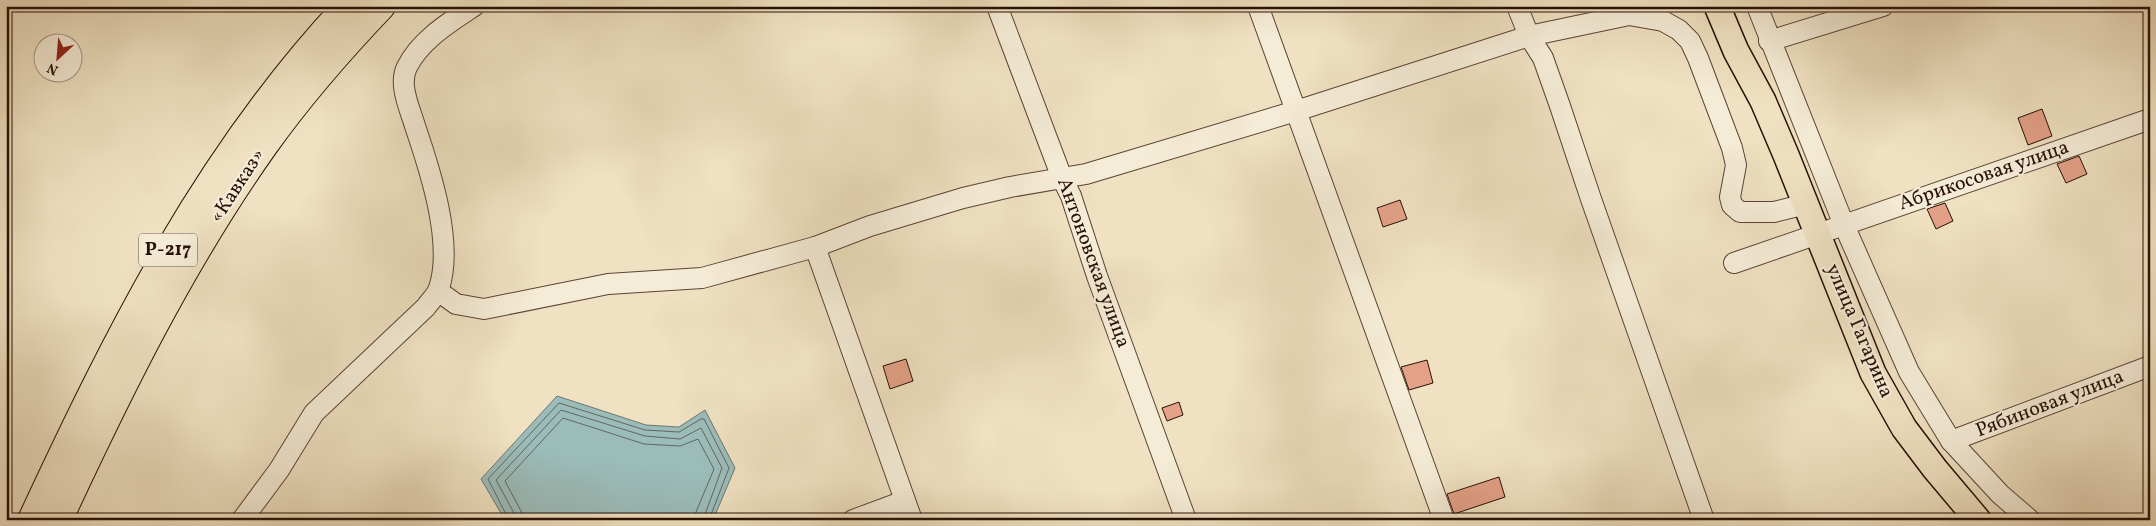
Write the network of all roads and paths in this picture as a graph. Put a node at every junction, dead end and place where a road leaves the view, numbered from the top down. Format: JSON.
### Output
{"nodes":[{"id":1,"x":348,"y":6,"type":"edge"},
{"id":2,"x":381,"y":6,"type":"edge"},
{"id":3,"x":474,"y":6,"type":"edge"},
{"id":4,"x":997,"y":6,"type":"edge"},
{"id":5,"x":1258,"y":6,"type":"edge"},
{"id":6,"x":1517,"y":6,"type":"edge"},
{"id":7,"x":1717,"y":6,"type":"edge"},
{"id":8,"x":1735,"y":6,"type":"edge"},
{"id":9,"x":1757,"y":6,"type":"edge"},
{"id":10,"x":1883,"y":6,"type":"edge"},
{"id":11,"x":1529,"y":36,"type":"junction"},
{"id":12,"x":1770,"y":41,"type":"junction"},
{"id":13,"x":1763,"y":101,"type":"junction"},
{"id":14,"x":1296,"y":111,"type":"junction"},
{"id":15,"x":2150,"y":119,"type":"edge"},
{"id":16,"x":1062,"y":178,"type":"junction"},
{"id":17,"x":1806,"y":204,"type":"junction"},
{"id":18,"x":1844,"y":225,"type":"junction"},
{"id":19,"x":1818,"y":235,"type":"junction"},
{"id":20,"x":815,"y":247,"type":"junction"},
{"id":21,"x":1734,"y":262,"type":"dead end"},
{"id":22,"x":438,"y":291,"type":"junction"},
{"id":23,"x":2150,"y":366,"type":"edge"},
{"id":24,"x":1951,"y":441,"type":"junction"},
{"id":25,"x":904,"y":501,"type":"junction"},
{"id":26,"x":32,"y":520,"type":"edge"},
{"id":27,"x":58,"y":520,"type":"edge"},
{"id":28,"x":242,"y":520,"type":"edge"},
{"id":29,"x":853,"y":520,"type":"edge"},
{"id":30,"x":912,"y":520,"type":"edge"},
{"id":31,"x":1186,"y":520,"type":"edge"},
{"id":32,"x":1444,"y":520,"type":"edge"},
{"id":33,"x":1704,"y":520,"type":"edge"},
{"id":34,"x":1978,"y":520,"type":"edge"},
{"id":35,"x":2030,"y":520,"type":"edge"}],
"edges":[{"from":1,"to":26,"type":"highway","name":"«Кавказ»","number":"Р-217"},
{"from":2,"to":27,"type":"highway","name":"«Кавказ»","number":"Р-217"},
{"from":3,"to":22,"type":"street"},
{"from":4,"to":16,"type":"street","name":"Антоновская улица"},
{"from":5,"to":14,"type":"street"},
{"from":6,"to":11,"type":"street"},
{"from":7,"to":13,"type":"main road"},
{"from":8,"to":13,"type":"main road"},
{"from":9,"to":12,"type":"street"},
{"from":10,"to":12,"type":"street"},
{"from":11,"to":14,"type":"street"},
{"from":11,"to":17,"type":"street"},
{"from":11,"to":33,"type":"street"},
{"from":12,"to":18,"type":"street"},
{"from":13,"to":17,"type":"main road","name":"улица Гагарина"},
{"from":14,"to":16,"type":"street"},
{"from":14,"to":32,"type":"street"},
{"from":15,"to":18,"type":"street","name":"Абрикосовая улица"},
{"from":16,"to":20,"type":"street"},
{"from":16,"to":31,"type":"street","name":"Антоновская улица"},
{"from":17,"to":19,"type":"main road","name":"улица Гагарина"},
{"from":18,"to":19,"type":"street","name":"Абрикосовая улица"},
{"from":18,"to":24,"type":"street"},
{"from":19,"to":21,"type":"street","name":"Абрикосовая улица"},
{"from":19,"to":34,"type":"main road","name":"улица Гагарина"},
{"from":20,"to":22,"type":"street"},
{"from":20,"to":25,"type":"street"},
{"from":22,"to":28,"type":"street"},
{"from":23,"to":24,"type":"street","name":"Рябиновая улица"},
{"from":24,"to":35,"type":"street"},
{"from":25,"to":29,"type":"street"},
{"from":25,"to":30,"type":"street"}]}
